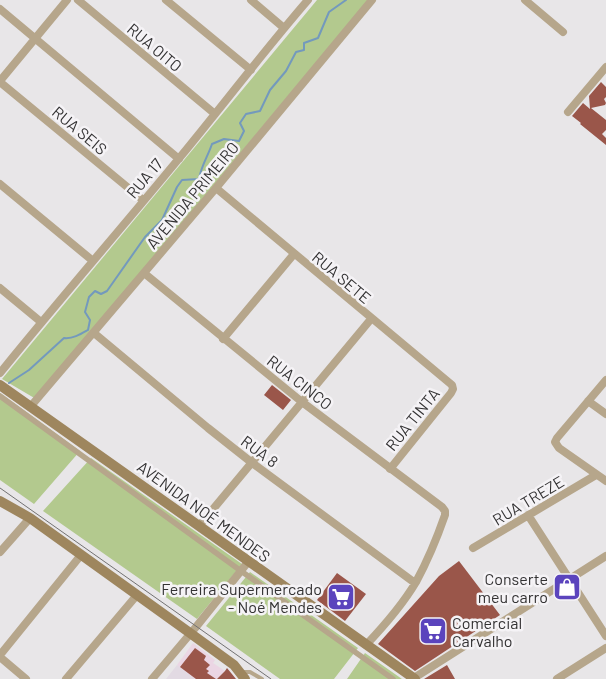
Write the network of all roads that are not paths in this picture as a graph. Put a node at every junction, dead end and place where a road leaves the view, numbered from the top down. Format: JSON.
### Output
{"nodes":[{"id":1,"x":66,"y":0,"type":"edge"},
{"id":2,"x":78,"y":0,"type":"edge"},
{"id":3,"x":166,"y":0,"type":"edge"},
{"id":4,"x":251,"y":0,"type":"edge"},
{"id":5,"x":308,"y":0,"type":"edge"},
{"id":6,"x":372,"y":0,"type":"edge"},
{"id":7,"x":524,"y":0,"type":"edge"},
{"id":8,"x":0,"y":9,"type":"edge"},
{"id":9,"x":284,"y":28,"type":"junction"},
{"id":10,"x":563,"y":32,"type":"dead end"},
{"id":11,"x":35,"y":38,"type":"junction"},
{"id":12,"x":605,"y":69,"type":"edge"},
{"id":13,"x":251,"y":70,"type":"junction"},
{"id":14,"x":0,"y":81,"type":"edge"},
{"id":15,"x":568,"y":112,"type":"dead end"},
{"id":16,"x":215,"y":114,"type":"junction"},
{"id":17,"x":179,"y":159,"type":"junction"},
{"id":18,"x":0,"y":184,"type":"edge"},
{"id":19,"x":216,"y":188,"type":"junction"},
{"id":20,"x":143,"y":200,"type":"junction"},
{"id":21,"x":294,"y":254,"type":"junction"},
{"id":22,"x":93,"y":260,"type":"junction"},
{"id":23,"x":144,"y":273,"type":"junction"},
{"id":24,"x":0,"y":288,"type":"edge"},
{"id":25,"x":371,"y":319,"type":"junction"},
{"id":26,"x":41,"y":322,"type":"junction"},
{"id":27,"x":94,"y":333,"type":"junction"},
{"id":28,"x":224,"y":339,"type":"junction"},
{"id":29,"x":0,"y":373,"type":"edge"},
{"id":30,"x":606,"y":380,"type":"edge"},
{"id":31,"x":0,"y":385,"type":"edge"},
{"id":32,"x":452,"y":385,"type":"joint"},
{"id":33,"x":0,"y":396,"type":"edge"},
{"id":34,"x":588,"y":401,"type":"junction"},
{"id":35,"x":302,"y":402,"type":"junction"},
{"id":36,"x":31,"y":406,"type":"junction"},
{"id":37,"x":606,"y":414,"type":"edge"},
{"id":38,"x":252,"y":462,"type":"junction"},
{"id":39,"x":390,"y":469,"type":"junction"},
{"id":40,"x":596,"y":474,"type":"junction"},
{"id":41,"x":606,"y":482,"type":"edge"},
{"id":42,"x":0,"y":501,"type":"edge"},
{"id":43,"x":528,"y":516,"type":"junction"},
{"id":44,"x":30,"y":518,"type":"junction"},
{"id":45,"x":199,"y":526,"type":"junction"},
{"id":46,"x":473,"y":548,"type":"dead end"},
{"id":47,"x":0,"y":552,"type":"edge"},
{"id":48,"x":82,"y":555,"type":"junction"},
{"id":49,"x":606,"y":556,"type":"edge"},
{"id":50,"x":248,"y":562,"type":"junction"},
{"id":51,"x":241,"y":571,"type":"junction"},
{"id":52,"x":569,"y":580,"type":"junction"},
{"id":53,"x":415,"y":583,"type":"junction"},
{"id":54,"x":137,"y":595,"type":"junction"},
{"id":55,"x":190,"y":633,"type":"junction"},
{"id":56,"x":606,"y":636,"type":"edge"},
{"id":57,"x":366,"y":645,"type":"junction"},
{"id":58,"x":606,"y":648,"type":"edge"},
{"id":59,"x":0,"y":656,"type":"edge"},
{"id":60,"x":243,"y":676,"type":"edge"},
{"id":61,"x":26,"y":679,"type":"edge"},
{"id":62,"x":66,"y":679,"type":"edge"},
{"id":63,"x":152,"y":679,"type":"edge"},
{"id":64,"x":262,"y":679,"type":"edge"},
{"id":65,"x":393,"y":679,"type":"edge"},
{"id":66,"x":414,"y":679,"type":"edge"},
{"id":67,"x":557,"y":679,"type":"edge"}],
"edges":[{"from":1,"to":11,"type":"street"},
{"from":2,"to":16,"type":"street","name":"RUA OITO"},
{"from":3,"to":13,"type":"street"},
{"from":4,"to":9,"type":"street"},
{"from":5,"to":9,"type":"street","name":"RUA 17"},
{"from":6,"to":19,"type":"street","name":"AVENIDA PRIMEIRO"},
{"from":7,"to":10,"type":"street"},
{"from":8,"to":11,"type":"street"},
{"from":9,"to":13,"type":"street","name":"RUA 17"},
{"from":11,"to":14,"type":"street"},
{"from":11,"to":17,"type":"street"},
{"from":12,"to":15,"type":"street"},
{"from":13,"to":16,"type":"street","name":"RUA 17"},
{"from":14,"to":20,"type":"street","name":"RUA SEIS"},
{"from":16,"to":17,"type":"street","name":"RUA 17"},
{"from":17,"to":20,"type":"street","name":"RUA 17"},
{"from":18,"to":22,"type":"street"},
{"from":19,"to":21,"type":"street","name":"RUA SETE"},
{"from":19,"to":23,"type":"street","name":"AVENIDA PRIMEIRO"},
{"from":20,"to":22,"type":"street","name":"RUA 17"},
{"from":21,"to":25,"type":"street","name":"RUA SETE"},
{"from":21,"to":28,"type":"street"},
{"from":22,"to":26,"type":"street","name":"RUA 17"},
{"from":23,"to":27,"type":"street","name":"AVENIDA PRIMEIRO"},
{"from":23,"to":28,"type":"street","name":"RUA CINCO"},
{"from":24,"to":26,"type":"street"},
{"from":25,"to":32,"type":"street","name":"RUA SETE"},
{"from":25,"to":35,"type":"street"},
{"from":26,"to":29,"type":"street","name":"RUA 17"},
{"from":27,"to":36,"type":"street","name":"AVENIDA PRIMEIRO"},
{"from":27,"to":38,"type":"street","name":"RUA 8"},
{"from":28,"to":35,"type":"street","name":"RUA CINCO"},
{"from":30,"to":34,"type":"street"},
{"from":31,"to":36,"type":"main road","name":"AVENIDA NOÉ MENDES"},
{"from":32,"to":39,"type":"street","name":"RUA TINTA"},
{"from":33,"to":51,"type":"street"},
{"from":34,"to":37,"type":"street"},
{"from":34,"to":40,"type":"street"},
{"from":35,"to":38,"type":"street"},
{"from":35,"to":39,"type":"street","name":"RUA CINCO"},
{"from":36,"to":45,"type":"main road","name":"AVENIDA NOÉ MENDES"},
{"from":38,"to":45,"type":"street"},
{"from":38,"to":53,"type":"street","name":"RUA 8"},
{"from":39,"to":53,"type":"street","name":"RUA CINCO"},
{"from":40,"to":41,"type":"street"},
{"from":40,"to":43,"type":"street","name":"RUA TREZE"},
{"from":42,"to":44,"type":"main road"},
{"from":43,"to":46,"type":"street","name":"RUA TREZE"},
{"from":43,"to":52,"type":"street"},
{"from":44,"to":47,"type":"street"},
{"from":44,"to":48,"type":"main road"},
{"from":45,"to":50,"type":"main road","name":"AVENIDA NOÉ MENDES"},
{"from":48,"to":54,"type":"main road"},
{"from":48,"to":59,"type":"street"},
{"from":49,"to":52,"type":"street"},
{"from":50,"to":51,"type":"street"},
{"from":50,"to":57,"type":"main road","name":"AVENIDA NOÉ MENDES"},
{"from":51,"to":55,"type":"street"},
{"from":51,"to":65,"type":"street"},
{"from":52,"to":56,"type":"street"},
{"from":52,"to":66,"type":"street"},
{"from":53,"to":57,"type":"street"},
{"from":54,"to":55,"type":"main road"},
{"from":54,"to":62,"type":"street"},
{"from":55,"to":60,"type":"main road"},
{"from":55,"to":63,"type":"street"},
{"from":57,"to":66,"type":"main road","name":"AVENIDA NOÉ MENDES"},
{"from":58,"to":67,"type":"street"},
{"from":59,"to":61,"type":"street"},
{"from":60,"to":64,"type":"lane"}]}
